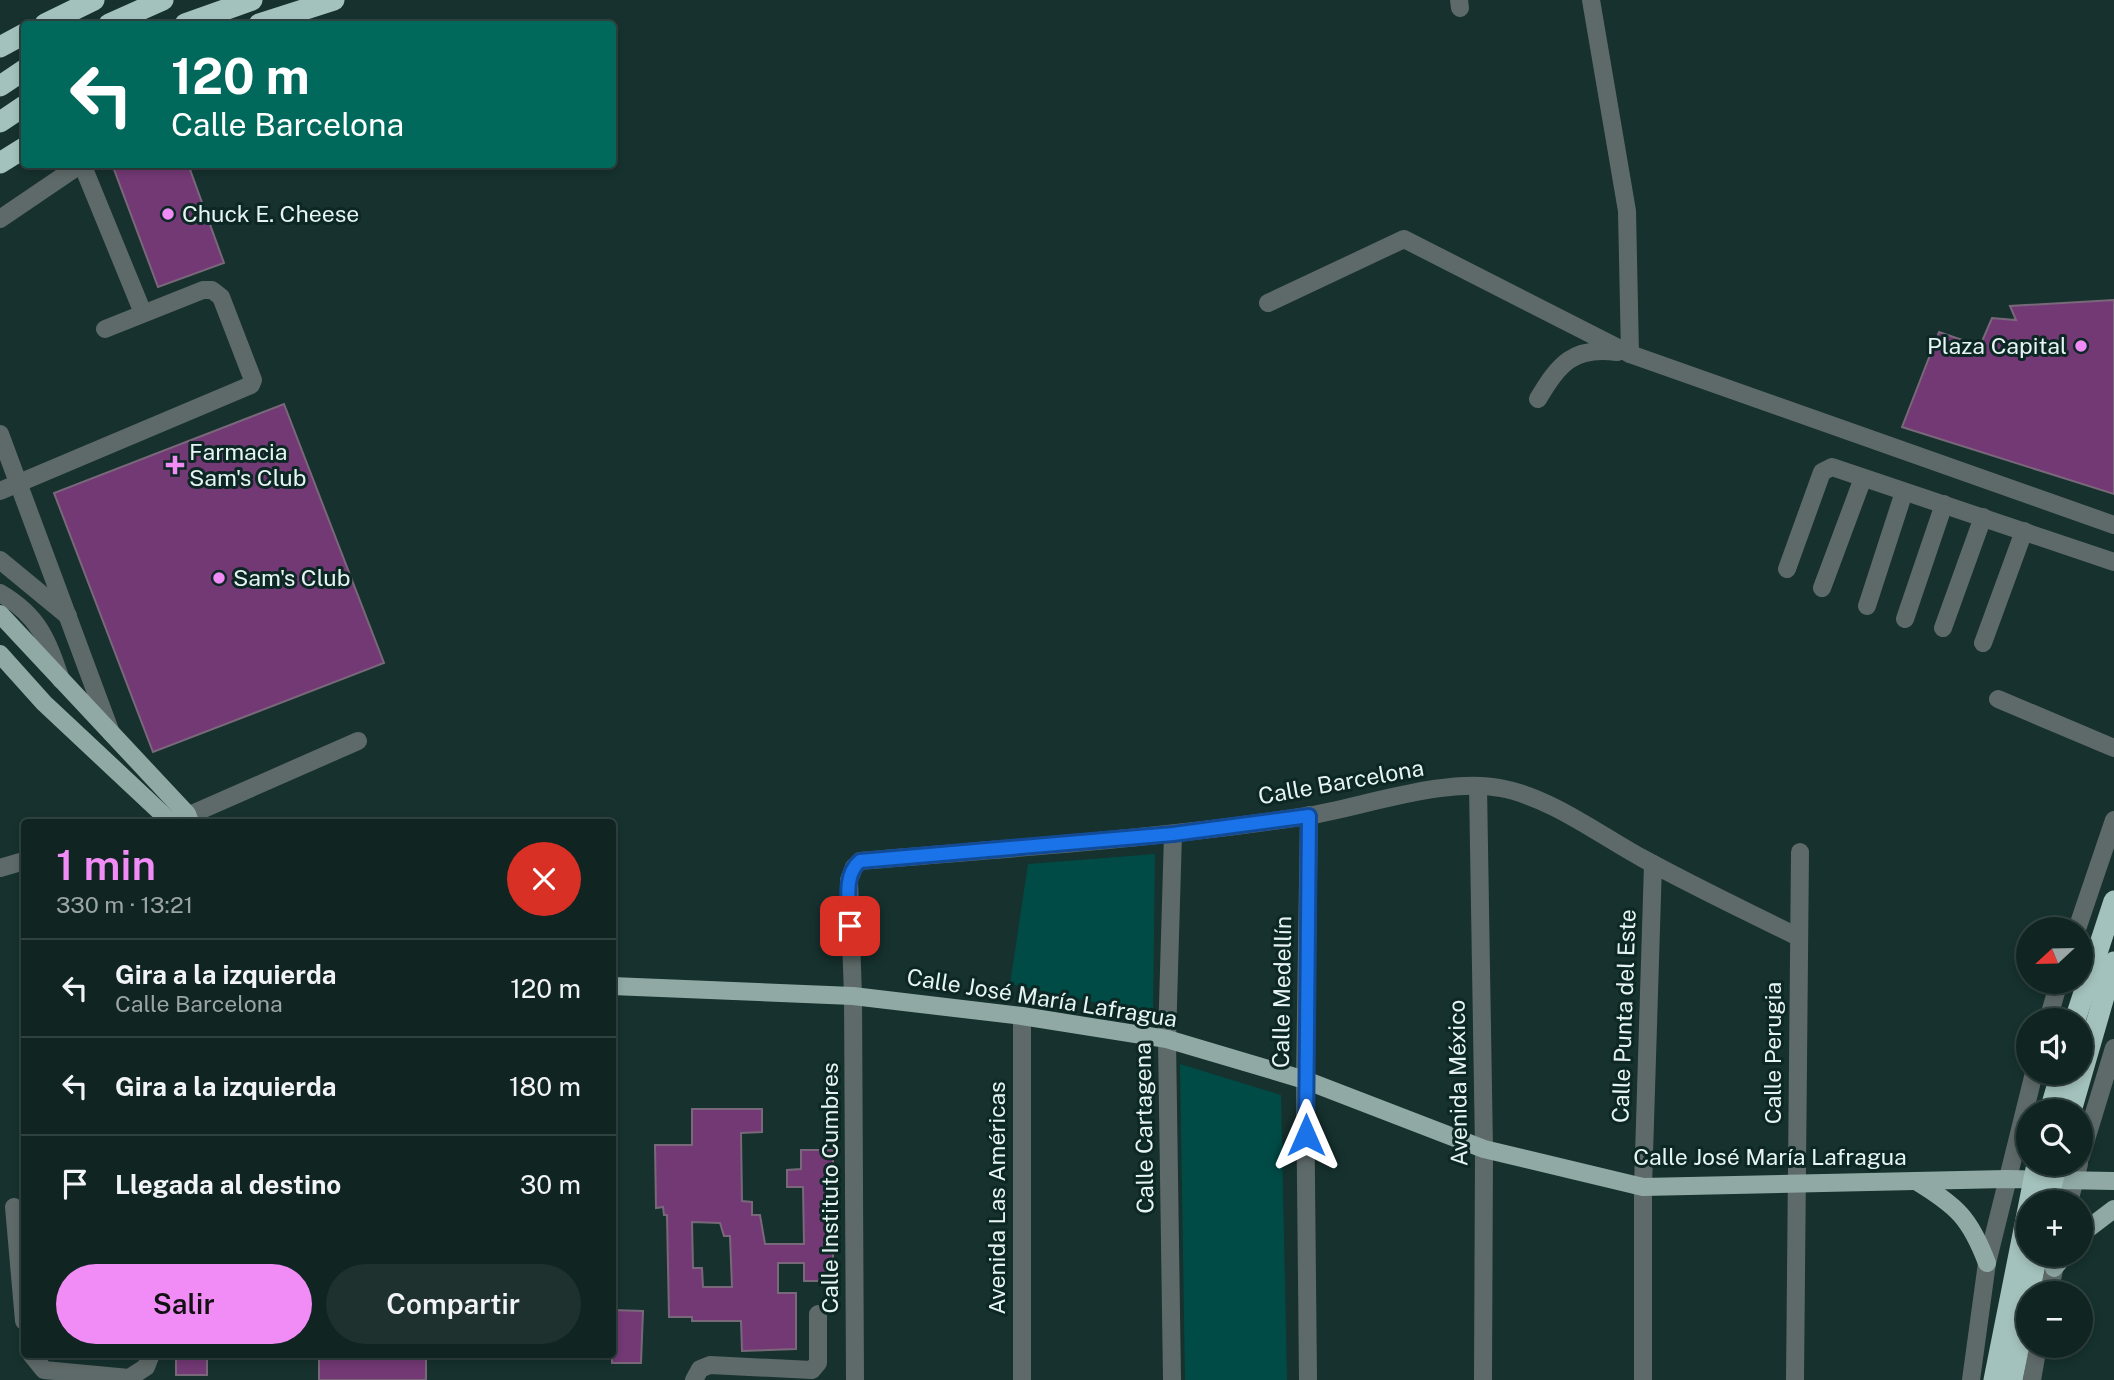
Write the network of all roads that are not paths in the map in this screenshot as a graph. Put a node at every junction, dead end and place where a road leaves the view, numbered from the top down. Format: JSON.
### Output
{"nodes":[{"id":1,"x":94,"y":0,"type":"edge"},
{"id":2,"x":163,"y":0,"type":"edge"},
{"id":3,"x":252,"y":0,"type":"edge"},
{"id":4,"x":334,"y":0,"type":"edge"},
{"id":5,"x":1591,"y":0,"type":"edge"},
{"id":6,"x":51,"y":21,"type":"edge"},
{"id":7,"x":116,"y":21,"type":"edge"},
{"id":8,"x":193,"y":21,"type":"edge"},
{"id":9,"x":268,"y":21,"type":"edge"},
{"id":10,"x":21,"y":36,"type":"edge"},
{"id":11,"x":0,"y":47,"type":"edge"},
{"id":12,"x":21,"y":72,"type":"edge"},
{"id":13,"x":0,"y":86,"type":"edge"},
{"id":14,"x":21,"y":108,"type":"edge"},
{"id":15,"x":0,"y":122,"type":"edge"},
{"id":16,"x":21,"y":150,"type":"edge"},
{"id":17,"x":0,"y":163,"type":"edge"},
{"id":18,"x":75,"y":168,"type":"edge"},
{"id":19,"x":83,"y":168,"type":"edge"},
{"id":20,"x":0,"y":219,"type":"edge"},
{"id":21,"x":1268,"y":303,"type":"dead end"},
{"id":22,"x":143,"y":313,"type":"junction"},
{"id":23,"x":105,"y":329,"type":"dead end"},
{"id":24,"x":1630,"y":354,"type":"junction"},
{"id":25,"x":1538,"y":399,"type":"dead end"},
{"id":26,"x":0,"y":434,"type":"edge"},
{"id":27,"x":1863,"y":478,"type":"junction"},
{"id":28,"x":20,"y":484,"type":"junction"},
{"id":29,"x":0,"y":491,"type":"edge"},
{"id":30,"x":1903,"y":492,"type":"junction"},
{"id":31,"x":1944,"y":504,"type":"junction"},
{"id":32,"x":1983,"y":517,"type":"junction"},
{"id":33,"x":2114,"y":525,"type":"edge"},
{"id":34,"x":2024,"y":531,"type":"junction"},
{"id":35,"x":0,"y":560,"type":"edge"},
{"id":36,"x":2114,"y":562,"type":"edge"},
{"id":37,"x":1787,"y":569,"type":"dead end"},
{"id":38,"x":1822,"y":587,"type":"dead end"},
{"id":39,"x":0,"y":593,"type":"edge"},
{"id":40,"x":1867,"y":606,"type":"dead end"},
{"id":41,"x":0,"y":614,"type":"edge"},
{"id":42,"x":70,"y":618,"type":"junction"},
{"id":43,"x":1905,"y":619,"type":"dead end"},
{"id":44,"x":1943,"y":628,"type":"dead end"},
{"id":45,"x":1983,"y":643,"type":"dead end"},
{"id":46,"x":0,"y":654,"type":"edge"},
{"id":47,"x":61,"y":680,"type":"junction"},
{"id":48,"x":1998,"y":699,"type":"dead end"},
{"id":49,"x":111,"y":733,"type":"junction"},
{"id":50,"x":358,"y":741,"type":"dead end"},
{"id":51,"x":2114,"y":748,"type":"edge"},
{"id":52,"x":1478,"y":786,"type":"junction"},
{"id":53,"x":1309,"y":816,"type":"junction"},
{"id":54,"x":179,"y":819,"type":"edge"},
{"id":55,"x":179,"y":819,"type":"edge"},
{"id":56,"x":182,"y":819,"type":"edge"},
{"id":57,"x":2114,"y":820,"type":"edge"},
{"id":58,"x":1173,"y":834,"type":"junction"},
{"id":59,"x":1800,"y":852,"type":"dead end"},
{"id":60,"x":860,"y":861,"type":"joint"},
{"id":61,"x":21,"y":862,"type":"edge"},
{"id":62,"x":1653,"y":864,"type":"junction"},
{"id":63,"x":0,"y":868,"type":"edge"},
{"id":64,"x":2114,"y":901,"type":"edge"},
{"id":65,"x":2081,"y":917,"type":"edge"},
{"id":66,"x":1798,"y":937,"type":"junction"},
{"id":67,"x":2114,"y":962,"type":"edge"},
{"id":68,"x":616,"y":986,"type":"edge"},
{"id":69,"x":853,"y":996,"type":"junction"},
{"id":70,"x":2079,"y":1008,"type":"edge"},
{"id":71,"x":1021,"y":1016,"type":"junction"},
{"id":72,"x":1167,"y":1039,"type":"junction"},
{"id":73,"x":2114,"y":1048,"type":"edge"},
{"id":74,"x":1305,"y":1080,"type":"junction"},
{"id":75,"x":2031,"y":1085,"type":"edge"},
{"id":76,"x":2054,"y":1085,"type":"edge"},
{"id":77,"x":2103,"y":1085,"type":"junction"},
{"id":78,"x":2074,"y":1099,"type":"edge"},
{"id":79,"x":2093,"y":1117,"type":"edge"},
{"id":80,"x":1484,"y":1149,"type":"junction"},
{"id":81,"x":2093,"y":1175,"type":"edge"},
{"id":82,"x":2035,"y":1176,"type":"edge"},
{"id":83,"x":2037,"y":1176,"type":"edge"},
{"id":84,"x":2006,"y":1180,"type":"junction"},
{"id":85,"x":1916,"y":1181,"type":"junction"},
{"id":86,"x":2114,"y":1181,"type":"edge"},
{"id":87,"x":1798,"y":1186,"type":"junction"},
{"id":88,"x":1643,"y":1187,"type":"junction"},
{"id":89,"x":13,"y":1207,"type":"edge"},
{"id":90,"x":2114,"y":1209,"type":"edge"},
{"id":91,"x":2093,"y":1225,"type":"edge"},
{"id":92,"x":14,"y":1244,"type":"edge"},
{"id":93,"x":1987,"y":1263,"type":"junction"},
{"id":94,"x":21,"y":1298,"type":"edge"},
{"id":95,"x":818,"y":1314,"type":"dead end"},
{"id":96,"x":34,"y":1358,"type":"edge"},
{"id":97,"x":149,"y":1358,"type":"edge"},
{"id":98,"x":2018,"y":1358,"type":"edge"},
{"id":99,"x":2036,"y":1358,"type":"edge"},
{"id":100,"x":694,"y":1380,"type":"edge"},
{"id":101,"x":855,"y":1380,"type":"edge"},
{"id":102,"x":1021,"y":1380,"type":"edge"},
{"id":103,"x":1172,"y":1380,"type":"edge"},
{"id":104,"x":1308,"y":1380,"type":"edge"},
{"id":105,"x":1483,"y":1380,"type":"edge"},
{"id":106,"x":1643,"y":1380,"type":"edge"},
{"id":107,"x":1795,"y":1380,"type":"edge"},
{"id":108,"x":1971,"y":1380,"type":"edge"},
{"id":109,"x":1979,"y":1380,"type":"edge"},
{"id":110,"x":1994,"y":1380,"type":"edge"},
{"id":111,"x":2014,"y":1380,"type":"edge"},
{"id":112,"x":2032,"y":1380,"type":"edge"}],
"edges":[{"from":1,"to":6,"type":"highway"},
{"from":2,"to":7,"type":"highway"},
{"from":3,"to":8,"type":"highway"},
{"from":4,"to":9,"type":"highway"},
{"from":5,"to":24,"type":"street"},
{"from":10,"to":11,"type":"highway"},
{"from":12,"to":13,"type":"highway"},
{"from":14,"to":15,"type":"highway"},
{"from":16,"to":17,"type":"highway"},
{"from":18,"to":20,"type":"street"},
{"from":19,"to":22,"type":"street"},
{"from":21,"to":24,"type":"street"},
{"from":22,"to":23,"type":"street"},
{"from":22,"to":28,"type":"street"},
{"from":24,"to":25,"type":"street"},
{"from":24,"to":33,"type":"street"},
{"from":26,"to":28,"type":"street"},
{"from":27,"to":30,"type":"street"},
{"from":27,"to":37,"type":"street"},
{"from":27,"to":38,"type":"street"},
{"from":28,"to":29,"type":"street"},
{"from":28,"to":42,"type":"street"},
{"from":30,"to":31,"type":"street"},
{"from":30,"to":40,"type":"street"},
{"from":31,"to":32,"type":"street"},
{"from":31,"to":43,"type":"street"},
{"from":32,"to":34,"type":"street"},
{"from":32,"to":44,"type":"street"},
{"from":34,"to":36,"type":"street"},
{"from":34,"to":45,"type":"street"},
{"from":35,"to":42,"type":"street"},
{"from":39,"to":47,"type":"street"},
{"from":41,"to":47,"type":"main road"},
{"from":42,"to":49,"type":"street"},
{"from":46,"to":55,"type":"main road"},
{"from":47,"to":49,"type":"main road"},
{"from":48,"to":51,"type":"street"},
{"from":49,"to":54,"type":"main road"},
{"from":50,"to":56,"type":"street"},
{"from":52,"to":53,"type":"street","name":"Calle Barcelona"},
{"from":52,"to":62,"type":"street","name":"Calle Barcelona"},
{"from":52,"to":80,"type":"street","name":"Avenida México"},
{"from":53,"to":58,"type":"street","name":"Calle Barcelona"},
{"from":53,"to":74,"type":"street","name":"Calle Medellín"},
{"from":57,"to":65,"type":"street"},
{"from":58,"to":60,"type":"street","name":"Calle Barcelona"},
{"from":58,"to":72,"type":"street","name":"Calle Cartagena"},
{"from":59,"to":66,"type":"street","name":"Calle Perugia"},
{"from":60,"to":69,"type":"street","name":"Calle Instituto Cumbres"},
{"from":61,"to":63,"type":"street"},
{"from":62,"to":66,"type":"street","name":"Calle Barcelona"},
{"from":62,"to":88,"type":"street","name":"Calle Punta del Este"},
{"from":64,"to":70,"type":"highway"},
{"from":66,"to":87,"type":"street","name":"Calle Perugia"},
{"from":67,"to":78,"type":"highway"},
{"from":68,"to":69,"type":"main road","name":"Calle José María Lafragua"},
{"from":69,"to":71,"type":"main road","name":"Calle José María Lafragua"},
{"from":69,"to":101,"type":"street","name":"Calle Instituto Cumbres"},
{"from":71,"to":72,"type":"main road","name":"Calle José María Lafragua"},
{"from":71,"to":102,"type":"street","name":"Avenida Las Américas"},
{"from":72,"to":74,"type":"main road","name":"Calle José María Lafragua"},
{"from":72,"to":103,"type":"street","name":"Calle Cartagena"},
{"from":73,"to":77,"type":"street"},
{"from":74,"to":80,"type":"main road","name":"Calle José María Lafragua"},
{"from":74,"to":104,"type":"street","name":"Calle Medellín"},
{"from":75,"to":84,"type":"street"},
{"from":76,"to":77,"type":"street"},
{"from":77,"to":79,"type":"street"},
{"from":80,"to":88,"type":"main road","name":"Calle José María Lafragua"},
{"from":80,"to":105,"type":"street","name":"Avenida México"},
{"from":81,"to":86,"type":"main road","name":"Calle José María Lafragua"},
{"from":82,"to":110,"type":"highway"},
{"from":83,"to":84,"type":"main road","name":"Calle José María Lafragua"},
{"from":84,"to":85,"type":"main road","name":"Calle José María Lafragua"},
{"from":84,"to":93,"type":"street"},
{"from":85,"to":87,"type":"main road","name":"Calle José María Lafragua"},
{"from":85,"to":93,"type":"main road"},
{"from":87,"to":88,"type":"main road","name":"Calle José María Lafragua"},
{"from":87,"to":107,"type":"street","name":"Calle Perugia"},
{"from":88,"to":106,"type":"street","name":"Calle Punta del Este"},
{"from":89,"to":92,"type":"street"},
{"from":90,"to":91,"type":"main road"},
{"from":92,"to":94,"type":"street"},
{"from":93,"to":108,"type":"street"},
{"from":95,"to":100,"type":"street"},
{"from":96,"to":97,"type":"street"},
{"from":98,"to":111,"type":"highway"},
{"from":99,"to":112,"type":"street"},
{"from":109,"to":111,"type":"street"}]}
